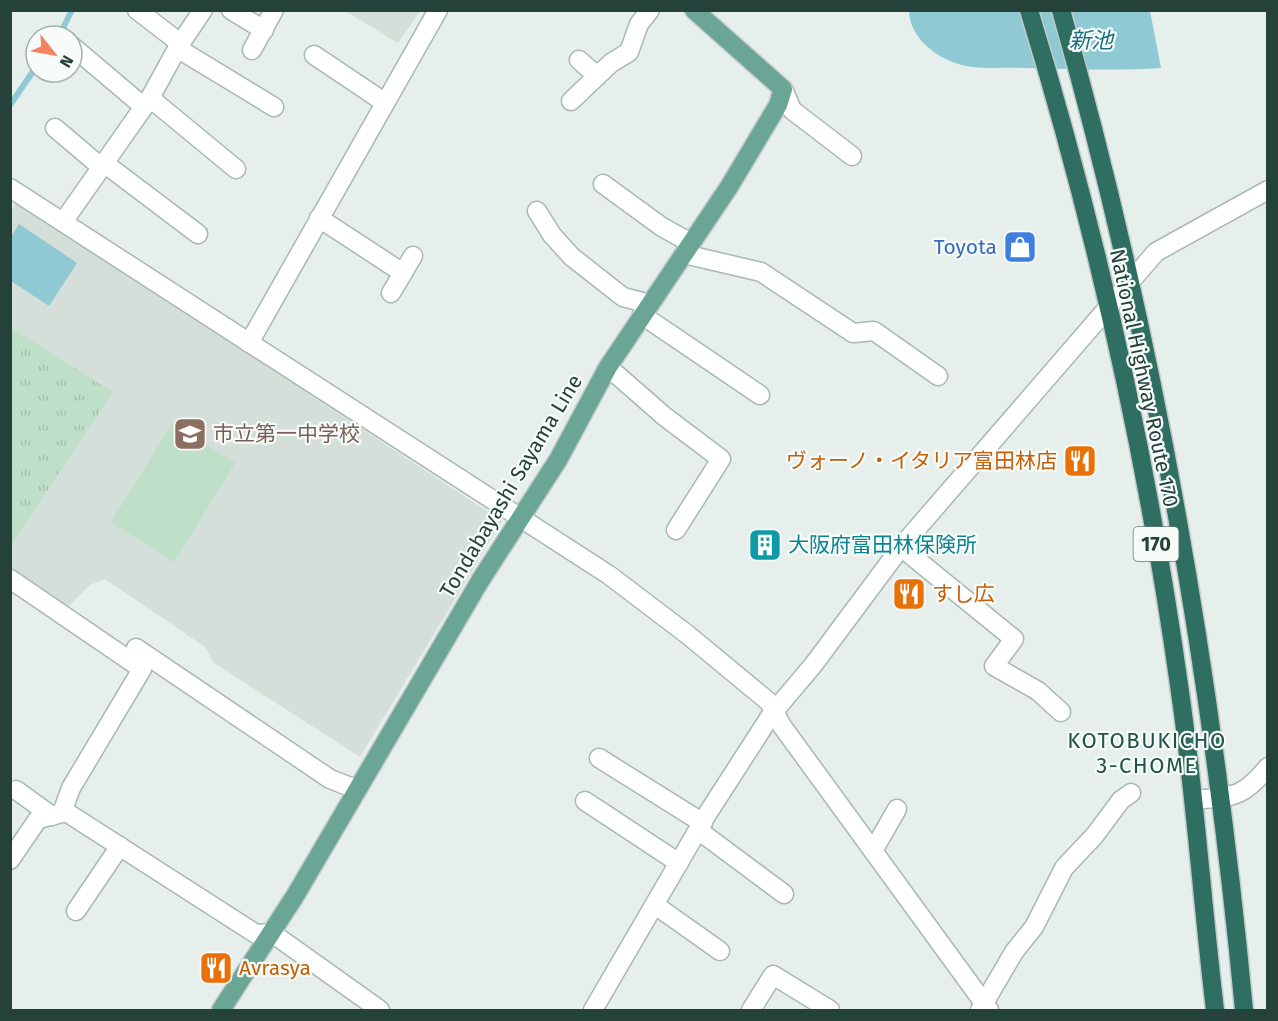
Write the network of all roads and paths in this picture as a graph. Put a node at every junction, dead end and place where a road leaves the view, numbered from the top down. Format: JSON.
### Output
{"nodes":[{"id":1,"x":136,"y":10,"type":"edge"},
{"id":2,"x":203,"y":10,"type":"edge"},
{"id":3,"x":231,"y":10,"type":"edge"},
{"id":4,"x":274,"y":10,"type":"edge"},
{"id":5,"x":438,"y":10,"type":"edge"},
{"id":6,"x":650,"y":10,"type":"edge"},
{"id":7,"x":694,"y":10,"type":"edge"},
{"id":8,"x":1029,"y":10,"type":"edge"},
{"id":9,"x":1061,"y":10,"type":"edge"},
{"id":10,"x":264,"y":30,"type":"junction"},
{"id":11,"x":179,"y":46,"type":"junction"},
{"id":12,"x":252,"y":50,"type":"dead end"},
{"id":13,"x":84,"y":55,"type":"edge"},
{"id":14,"x":314,"y":55,"type":"dead end"},
{"id":15,"x":579,"y":60,"type":"dead end"},
{"id":16,"x":597,"y":76,"type":"junction"},
{"id":17,"x":783,"y":90,"type":"junction"},
{"id":18,"x":571,"y":101,"type":"dead end"},
{"id":19,"x":384,"y":102,"type":"junction"},
{"id":20,"x":147,"y":103,"type":"junction"},
{"id":21,"x":274,"y":107,"type":"dead end"},
{"id":22,"x":55,"y":128,"type":"dead end"},
{"id":23,"x":852,"y":156,"type":"dead end"},
{"id":24,"x":103,"y":165,"type":"junction"},
{"id":25,"x":236,"y":169,"type":"dead end"},
{"id":26,"x":603,"y":184,"type":"dead end"},
{"id":27,"x":10,"y":188,"type":"edge"},
{"id":28,"x":1268,"y":190,"type":"edge"},
{"id":29,"x":1245,"y":201,"type":"junction"},
{"id":30,"x":1268,"y":201,"type":"edge"},
{"id":31,"x":537,"y":211,"type":"dead end"},
{"id":32,"x":319,"y":218,"type":"junction"},
{"id":33,"x":63,"y":222,"type":"junction"},
{"id":34,"x":198,"y":234,"type":"dead end"},
{"id":35,"x":687,"y":248,"type":"junction"},
{"id":36,"x":413,"y":256,"type":"dead end"},
{"id":37,"x":403,"y":273,"type":"junction"},
{"id":38,"x":1131,"y":282,"type":"junction"},
{"id":39,"x":391,"y":293,"type":"dead end"},
{"id":40,"x":646,"y":309,"type":"junction"},
{"id":41,"x":1108,"y":309,"type":"junction"},
{"id":42,"x":249,"y":343,"type":"junction"},
{"id":43,"x":608,"y":368,"type":"junction"},
{"id":44,"x":938,"y":376,"type":"dead end"},
{"id":45,"x":760,"y":395,"type":"dead end"},
{"id":46,"x":520,"y":518,"type":"junction"},
{"id":47,"x":676,"y":530,"type":"dead end"},
{"id":48,"x":901,"y":547,"type":"junction"},
{"id":49,"x":10,"y":579,"type":"edge"},
{"id":50,"x":136,"y":648,"type":"dead end"},
{"id":51,"x":774,"y":712,"type":"junction"},
{"id":52,"x":1061,"y":712,"type":"dead end"},
{"id":53,"x":599,"y":758,"type":"dead end"},
{"id":54,"x":1268,"y":766,"type":"edge"},
{"id":55,"x":356,"y":789,"type":"junction"},
{"id":56,"x":16,"y":790,"type":"dead end"},
{"id":57,"x":1131,"y":793,"type":"dead end"},
{"id":58,"x":1221,"y":797,"type":"junction"},
{"id":59,"x":1194,"y":800,"type":"junction"},
{"id":60,"x":585,"y":801,"type":"dead end"},
{"id":61,"x":897,"y":809,"type":"dead end"},
{"id":62,"x":59,"y":814,"type":"junction"},
{"id":63,"x":701,"y":827,"type":"junction"},
{"id":64,"x":120,"y":846,"type":"junction"},
{"id":65,"x":873,"y":851,"type":"junction"},
{"id":66,"x":10,"y":860,"type":"edge"},
{"id":67,"x":679,"y":863,"type":"junction"},
{"id":68,"x":784,"y":894,"type":"dead end"},
{"id":69,"x":655,"y":905,"type":"junction"},
{"id":70,"x":76,"y":911,"type":"dead end"},
{"id":71,"x":272,"y":933,"type":"junction"},
{"id":72,"x":720,"y":951,"type":"dead end"},
{"id":73,"x":984,"y":1008,"type":"edge"},
{"id":74,"x":221,"y":1011,"type":"edge"},
{"id":75,"x":380,"y":1011,"type":"edge"},
{"id":76,"x":593,"y":1011,"type":"edge"},
{"id":77,"x":752,"y":1011,"type":"edge"},
{"id":78,"x":831,"y":1011,"type":"edge"},
{"id":79,"x":1215,"y":1011,"type":"edge"},
{"id":80,"x":1244,"y":1011,"type":"edge"}],
"edges":[{"from":1,"to":11,"type":"street"},
{"from":2,"to":11,"type":"street"},
{"from":3,"to":10,"type":"street"},
{"from":4,"to":10,"type":"street"},
{"from":5,"to":19,"type":"street"},
{"from":6,"to":16,"type":"street"},
{"from":7,"to":17,"type":"main road"},
{"from":8,"to":41,"type":"highway","name":"National Highway Route 170","number":"170"},
{"from":9,"to":38,"type":"highway","name":"National Highway Route 170","number":"170"},
{"from":10,"to":12,"type":"street"},
{"from":11,"to":20,"type":"street"},
{"from":11,"to":21,"type":"street"},
{"from":13,"to":20,"type":"street"},
{"from":14,"to":19,"type":"street"},
{"from":15,"to":16,"type":"street"},
{"from":16,"to":18,"type":"street"},
{"from":17,"to":23,"type":"street"},
{"from":17,"to":35,"type":"main road","name":"Tondabayashi Sayama Line"},
{"from":19,"to":32,"type":"street"},
{"from":20,"to":24,"type":"street"},
{"from":20,"to":25,"type":"street"},
{"from":22,"to":24,"type":"street"},
{"from":24,"to":33,"type":"street"},
{"from":24,"to":34,"type":"street"},
{"from":26,"to":35,"type":"street"},
{"from":27,"to":33,"type":"street"},
{"from":28,"to":29,"type":"street"},
{"from":29,"to":30,"type":"street"},
{"from":29,"to":38,"type":"street"},
{"from":31,"to":40,"type":"street"},
{"from":32,"to":37,"type":"street"},
{"from":32,"to":42,"type":"street"},
{"from":33,"to":42,"type":"street"},
{"from":35,"to":40,"type":"main road","name":"Tondabayashi Sayama Line"},
{"from":35,"to":44,"type":"street"},
{"from":36,"to":37,"type":"street"},
{"from":37,"to":39,"type":"street"},
{"from":38,"to":41,"type":"street"},
{"from":38,"to":58,"type":"highway","name":"National Highway Route 170","number":"170"},
{"from":40,"to":43,"type":"main road","name":"Tondabayashi Sayama Line"},
{"from":40,"to":45,"type":"street"},
{"from":41,"to":48,"type":"street"},
{"from":41,"to":59,"type":"highway","name":"National Highway Route 170","number":"170"},
{"from":42,"to":46,"type":"street"},
{"from":43,"to":46,"type":"main road","name":"Tondabayashi Sayama Line"},
{"from":43,"to":47,"type":"street"},
{"from":46,"to":51,"type":"street"},
{"from":46,"to":55,"type":"main road","name":"Tondabayashi Sayama Line"},
{"from":48,"to":51,"type":"street"},
{"from":48,"to":52,"type":"street"},
{"from":49,"to":62,"type":"street"},
{"from":50,"to":55,"type":"street"},
{"from":51,"to":63,"type":"street"},
{"from":51,"to":65,"type":"street"},
{"from":53,"to":63,"type":"street"},
{"from":54,"to":58,"type":"street"},
{"from":55,"to":71,"type":"main road","name":"Tondabayashi Sayama Line"},
{"from":56,"to":62,"type":"street"},
{"from":57,"to":73,"type":"street"},
{"from":58,"to":59,"type":"street"},
{"from":58,"to":80,"type":"highway","name":"National Highway Route 170","number":"170"},
{"from":59,"to":79,"type":"highway","name":"National Highway Route 170","number":"170"},
{"from":60,"to":67,"type":"street"},
{"from":61,"to":65,"type":"street"},
{"from":62,"to":64,"type":"street"},
{"from":62,"to":66,"type":"street"},
{"from":63,"to":67,"type":"street"},
{"from":63,"to":68,"type":"street"},
{"from":64,"to":70,"type":"street"},
{"from":64,"to":71,"type":"street"},
{"from":65,"to":73,"type":"street"},
{"from":67,"to":69,"type":"street"},
{"from":69,"to":72,"type":"street"},
{"from":69,"to":76,"type":"street"},
{"from":71,"to":74,"type":"main road","name":"Tondabayashi Sayama Line"},
{"from":71,"to":75,"type":"street"},
{"from":77,"to":78,"type":"street"}]}
